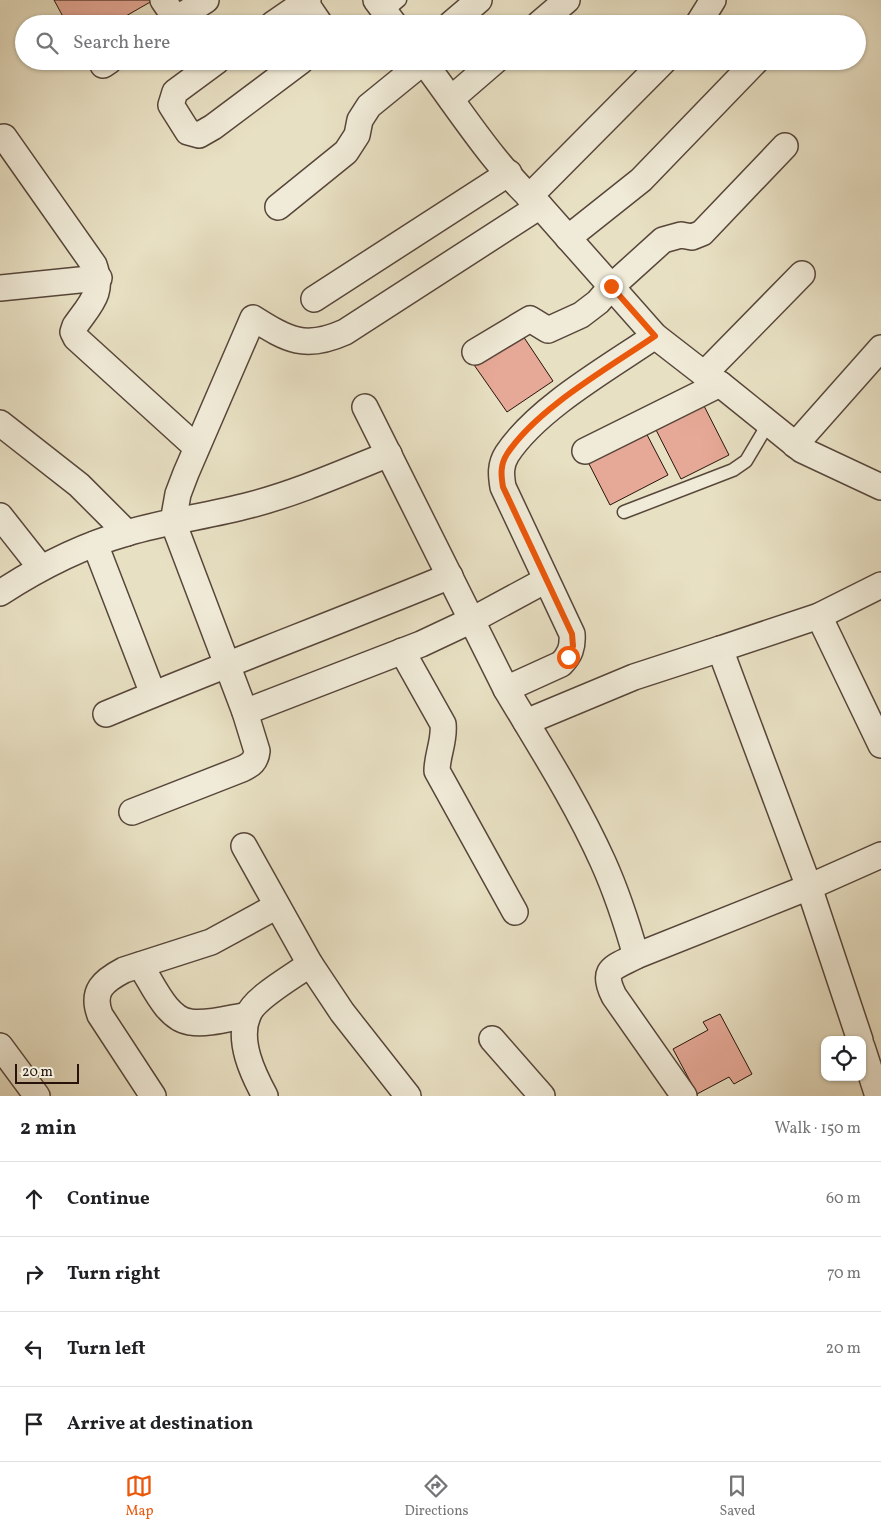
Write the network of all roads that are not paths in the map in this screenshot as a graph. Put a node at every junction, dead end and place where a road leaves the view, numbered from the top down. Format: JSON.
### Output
{"nodes":[{"id":1,"x":206,"y":0,"type":"edge"},
{"id":2,"x":479,"y":0,"type":"edge"},
{"id":3,"x":567,"y":0,"type":"edge"},
{"id":4,"x":713,"y":0,"type":"edge"},
{"id":5,"x":307,"y":1,"type":"edge"},
{"id":6,"x":169,"y":14,"type":"edge"},
{"id":7,"x":286,"y":15,"type":"edge"},
{"id":8,"x":315,"y":15,"type":"edge"},
{"id":9,"x":462,"y":15,"type":"edge"},
{"id":10,"x":550,"y":15,"type":"edge"},
{"id":11,"x":704,"y":15,"type":"edge"},
{"id":12,"x":205,"y":70,"type":"edge"},
{"id":13,"x":289,"y":70,"type":"edge"},
{"id":14,"x":412,"y":70,"type":"edge"},
{"id":15,"x":430,"y":70,"type":"edge"},
{"id":16,"x":485,"y":70,"type":"edge"},
{"id":17,"x":656,"y":70,"type":"edge"},
{"id":18,"x":747,"y":70,"type":"edge"},
{"id":19,"x":451,"y":99,"type":"junction"},
{"id":20,"x":4,"y":137,"type":"dead end"},
{"id":21,"x":785,"y":146,"type":"dead end"},
{"id":22,"x":508,"y":173,"type":"junction"},
{"id":23,"x":534,"y":202,"type":"junction"},
{"id":24,"x":278,"y":207,"type":"dead end"},
{"id":25,"x":568,"y":238,"type":"junction"},
{"id":26,"x":802,"y":274,"type":"dead end"},
{"id":27,"x":99,"y":278,"type":"junction"},
{"id":28,"x":611,"y":286,"type":"junction"},
{"id":29,"x":0,"y":288,"type":"edge"},
{"id":30,"x":314,"y":300,"type":"dead end"},
{"id":31,"x":655,"y":336,"type":"junction"},
{"id":32,"x":881,"y":348,"type":"edge"},
{"id":33,"x":476,"y":352,"type":"dead end"},
{"id":34,"x":712,"y":379,"type":"junction"},
{"id":35,"x":365,"y":407,"type":"dead end"},
{"id":36,"x":0,"y":423,"type":"edge"},
{"id":37,"x":768,"y":424,"type":"junction"},
{"id":38,"x":795,"y":445,"type":"junction"},
{"id":39,"x":196,"y":447,"type":"junction"},
{"id":40,"x":585,"y":451,"type":"dead end"},
{"id":41,"x":389,"y":454,"type":"junction"},
{"id":42,"x":881,"y":487,"type":"edge"},
{"id":43,"x":624,"y":512,"type":"dead end"},
{"id":44,"x":0,"y":516,"type":"edge"},
{"id":45,"x":173,"y":522,"type":"junction"},
{"id":46,"x":128,"y":533,"type":"junction"},
{"id":47,"x":95,"y":544,"type":"junction"},
{"id":48,"x":40,"y":568,"type":"junction"},
{"id":49,"x":450,"y":576,"type":"junction"},
{"id":50,"x":546,"y":580,"type":"junction"},
{"id":51,"x":881,"y":585,"type":"edge"},
{"id":52,"x":0,"y":593,"type":"edge"},
{"id":53,"x":819,"y":616,"type":"junction"},
{"id":54,"x":472,"y":620,"type":"junction"},
{"id":55,"x":720,"y":649,"type":"junction"},
{"id":56,"x":402,"y":651,"type":"junction"},
{"id":57,"x":227,"y":664,"type":"junction"},
{"id":58,"x":506,"y":689,"type":"junction"},
{"id":59,"x":153,"y":694,"type":"junction"},
{"id":60,"x":245,"y":712,"type":"junction"},
{"id":61,"x":106,"y":714,"type":"dead end"},
{"id":62,"x":526,"y":722,"type":"junction"},
{"id":63,"x":881,"y":745,"type":"edge"},
{"id":64,"x":132,"y":812,"type":"dead end"},
{"id":65,"x":244,"y":846,"type":"dead end"},
{"id":66,"x":881,"y":855,"type":"edge"},
{"id":67,"x":809,"y":887,"type":"junction"},
{"id":68,"x":277,"y":906,"type":"junction"},
{"id":69,"x":515,"y":912,"type":"dead end"},
{"id":70,"x":636,"y":956,"type":"junction"},
{"id":71,"x":140,"y":964,"type":"junction"},
{"id":72,"x":310,"y":964,"type":"junction"},
{"id":73,"x":248,"y":1015,"type":"junction"},
{"id":74,"x":859,"y":1036,"type":"edge"},
{"id":75,"x":492,"y":1039,"type":"dead end"},
{"id":76,"x":0,"y":1046,"type":"edge"},
{"id":77,"x":866,"y":1059,"type":"edge"},
{"id":78,"x":37,"y":1096,"type":"edge"},
{"id":79,"x":153,"y":1096,"type":"edge"},
{"id":80,"x":265,"y":1096,"type":"edge"},
{"id":81,"x":408,"y":1096,"type":"edge"},
{"id":82,"x":542,"y":1096,"type":"edge"},
{"id":83,"x":684,"y":1096,"type":"edge"},
{"id":84,"x":878,"y":1096,"type":"edge"}],
"edges":[{"from":1,"to":6,"type":"street"},
{"from":2,"to":9,"type":"street"},
{"from":3,"to":10,"type":"street"},
{"from":4,"to":11,"type":"street"},
{"from":5,"to":7,"type":"street"},
{"from":5,"to":8,"type":"street"},
{"from":12,"to":13,"type":"street"},
{"from":14,"to":24,"type":"street"},
{"from":15,"to":19,"type":"street"},
{"from":16,"to":19,"type":"street"},
{"from":17,"to":23,"type":"street"},
{"from":18,"to":25,"type":"street"},
{"from":19,"to":22,"type":"street"},
{"from":20,"to":27,"type":"street"},
{"from":21,"to":28,"type":"street"},
{"from":22,"to":23,"type":"street"},
{"from":22,"to":30,"type":"street"},
{"from":23,"to":25,"type":"street"},
{"from":23,"to":39,"type":"street"},
{"from":25,"to":28,"type":"street"},
{"from":26,"to":34,"type":"street"},
{"from":27,"to":29,"type":"street"},
{"from":27,"to":39,"type":"street"},
{"from":28,"to":31,"type":"street"},
{"from":28,"to":33,"type":"street"},
{"from":31,"to":34,"type":"street"},
{"from":31,"to":50,"type":"street"},
{"from":32,"to":38,"type":"street"},
{"from":34,"to":37,"type":"street"},
{"from":34,"to":40,"type":"street"},
{"from":35,"to":41,"type":"street"},
{"from":36,"to":46,"type":"street"},
{"from":37,"to":38,"type":"street"},
{"from":37,"to":43,"type":"lane"},
{"from":38,"to":42,"type":"street"},
{"from":39,"to":45,"type":"street"},
{"from":41,"to":45,"type":"street"},
{"from":41,"to":49,"type":"street"},
{"from":44,"to":48,"type":"street"},
{"from":45,"to":46,"type":"street"},
{"from":45,"to":57,"type":"street"},
{"from":46,"to":47,"type":"street"},
{"from":47,"to":48,"type":"street"},
{"from":47,"to":59,"type":"street"},
{"from":48,"to":52,"type":"street"},
{"from":49,"to":54,"type":"street"},
{"from":49,"to":57,"type":"street"},
{"from":50,"to":54,"type":"street"},
{"from":50,"to":58,"type":"street"},
{"from":51,"to":53,"type":"street"},
{"from":53,"to":55,"type":"street"},
{"from":53,"to":63,"type":"street"},
{"from":54,"to":56,"type":"street"},
{"from":54,"to":58,"type":"street"},
{"from":55,"to":62,"type":"street"},
{"from":55,"to":67,"type":"street"},
{"from":56,"to":60,"type":"street"},
{"from":56,"to":69,"type":"street"},
{"from":57,"to":59,"type":"street"},
{"from":57,"to":60,"type":"street"},
{"from":58,"to":62,"type":"street"},
{"from":59,"to":61,"type":"street"},
{"from":60,"to":64,"type":"street"},
{"from":62,"to":70,"type":"street"},
{"from":65,"to":68,"type":"street"},
{"from":66,"to":67,"type":"street"},
{"from":67,"to":70,"type":"street"},
{"from":67,"to":74,"type":"street"},
{"from":68,"to":71,"type":"street"},
{"from":68,"to":72,"type":"street"},
{"from":70,"to":83,"type":"street"},
{"from":71,"to":73,"type":"street"},
{"from":71,"to":79,"type":"street"},
{"from":72,"to":73,"type":"street"},
{"from":72,"to":81,"type":"street"},
{"from":73,"to":80,"type":"street"},
{"from":75,"to":82,"type":"street"},
{"from":76,"to":78,"type":"street"},
{"from":77,"to":84,"type":"street"}]}
